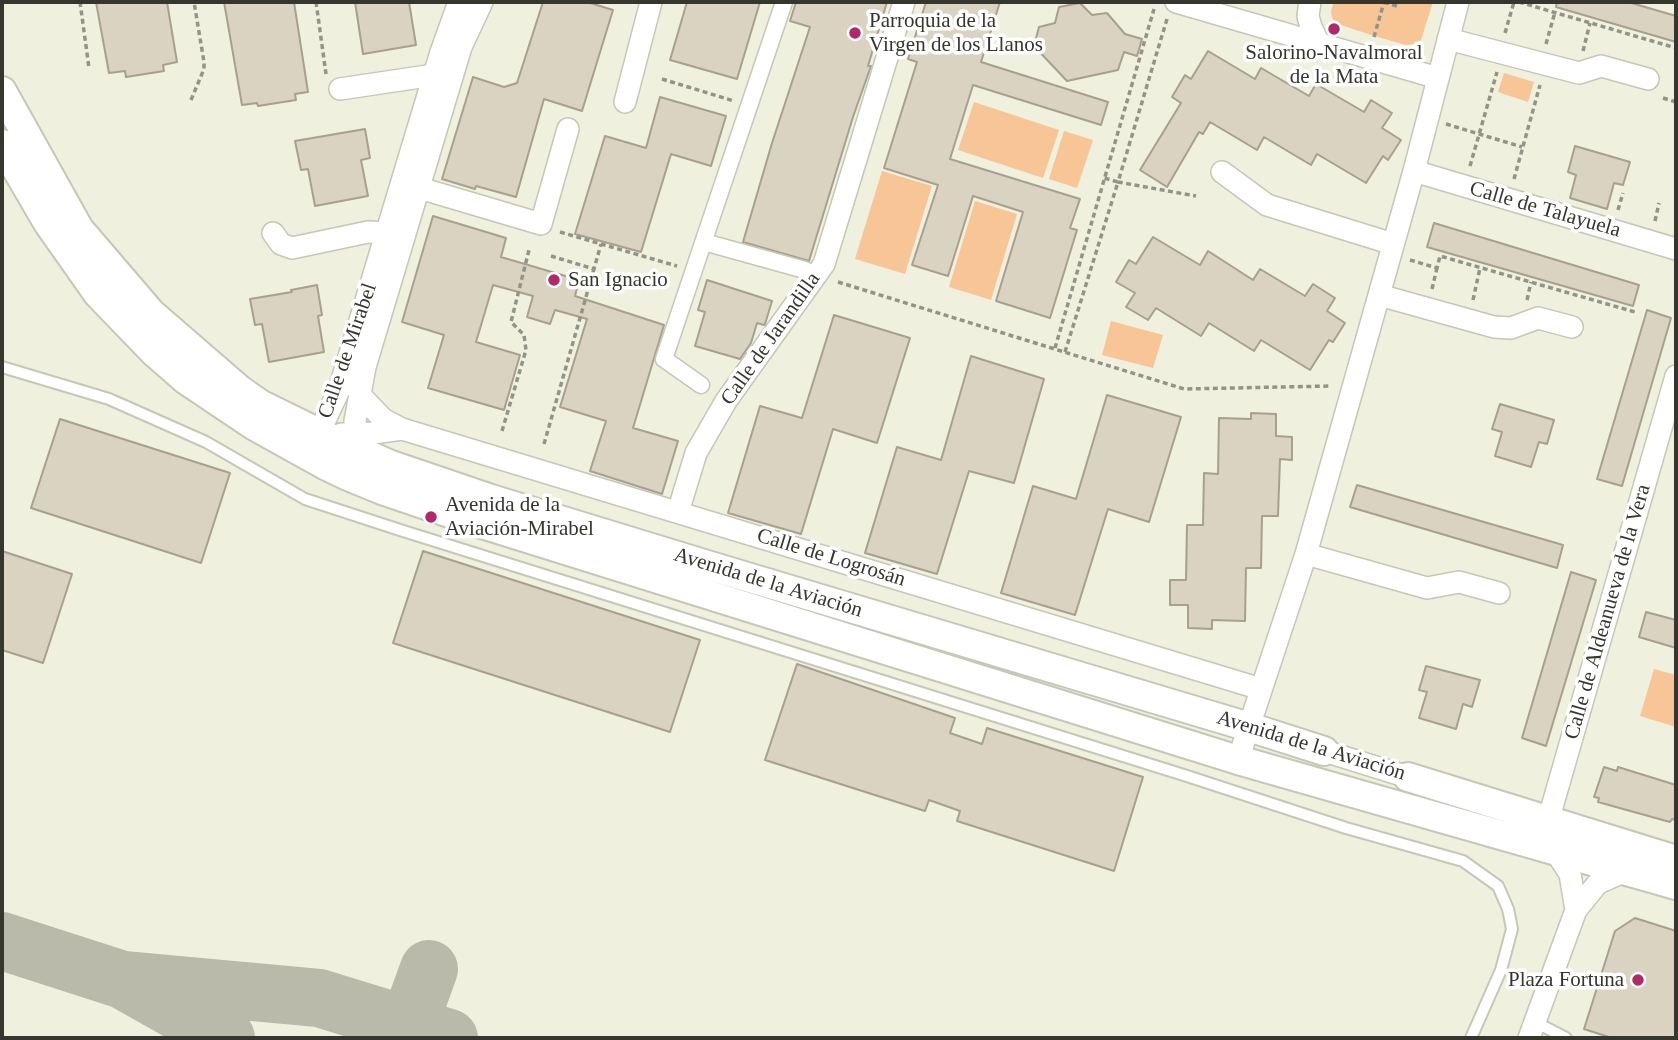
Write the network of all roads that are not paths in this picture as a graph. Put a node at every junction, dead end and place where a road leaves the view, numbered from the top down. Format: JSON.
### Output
{"nodes":[{"id":1,"x":459,"y":2,"type":"edge"},
{"id":2,"x":482,"y":2,"type":"edge"},
{"id":3,"x":651,"y":2,"type":"edge"},
{"id":4,"x":783,"y":2,"type":"edge"},
{"id":5,"x":904,"y":2,"type":"edge"},
{"id":6,"x":1310,"y":2,"type":"edge"},
{"id":7,"x":1458,"y":2,"type":"edge"},
{"id":8,"x":1177,"y":5,"type":"edge"},
{"id":9,"x":1448,"y":39,"type":"junction"},
{"id":10,"x":1319,"y":44,"type":"junction"},
{"id":11,"x":435,"y":75,"type":"junction"},
{"id":12,"x":1438,"y":78,"type":"junction"},
{"id":13,"x":1648,"y":79,"type":"dead end"},
{"id":14,"x":334,"y":86,"type":"road end"},
{"id":15,"x":2,"y":91,"type":"edge"},
{"id":16,"x":625,"y":102,"type":"dead end"},
{"id":17,"x":568,"y":129,"type":"dead end"},
{"id":18,"x":2,"y":144,"type":"edge"},
{"id":19,"x":1222,"y":172,"type":"dead end"},
{"id":20,"x":1414,"y":172,"type":"junction"},
{"id":21,"x":411,"y":185,"type":"junction"},
{"id":22,"x":274,"y":233,"type":"dead end"},
{"id":23,"x":396,"y":236,"type":"junction"},
{"id":24,"x":704,"y":242,"type":"junction"},
{"id":25,"x":1676,"y":249,"type":"edge"},
{"id":26,"x":1397,"y":251,"type":"junction"},
{"id":27,"x":805,"y":270,"type":"dead end"},
{"id":28,"x":1379,"y":295,"type":"junction"},
{"id":29,"x":1572,"y":327,"type":"dead end"},
{"id":30,"x":2,"y":367,"type":"edge"},
{"id":31,"x":1676,"y":376,"type":"edge"},
{"id":32,"x":701,"y":385,"type":"dead end"},
{"id":33,"x":359,"y":394,"type":"junction"},
{"id":34,"x":402,"y":429,"type":"junction"},
{"id":35,"x":318,"y":433,"type":"junction"},
{"id":36,"x":359,"y":446,"type":"junction"},
{"id":37,"x":325,"y":465,"type":"junction"},
{"id":38,"x":678,"y":512,"type":"junction"},
{"id":39,"x":1306,"y":554,"type":"junction"},
{"id":40,"x":1499,"y":593,"type":"dead end"},
{"id":41,"x":1261,"y":689,"type":"junction"},
{"id":42,"x":1249,"y":727,"type":"junction"},
{"id":43,"x":1324,"y":751,"type":"joint"},
{"id":44,"x":1238,"y":760,"type":"junction"},
{"id":45,"x":1408,"y":776,"type":"joint"},
{"id":46,"x":1548,"y":821,"type":"junction"},
{"id":47,"x":1553,"y":849,"type":"junction"},
{"id":48,"x":1676,"y":860,"type":"edge"},
{"id":49,"x":1628,"y":870,"type":"junction"},
{"id":50,"x":1676,"y":885,"type":"edge"},
{"id":51,"x":1576,"y":910,"type":"junction"},
{"id":52,"x":1532,"y":1030,"type":"edge"},
{"id":53,"x":1471,"y":1038,"type":"edge"},
{"id":54,"x":1566,"y":1038,"type":"edge"}],
"edges":[{"from":1,"to":11,"type":"street","name":"Calle de Mirabel"},
{"from":2,"to":21,"type":"street","name":"Calle de Mirabel"},
{"from":3,"to":16,"type":"street"},
{"from":4,"to":24,"type":"street"},
{"from":5,"to":38,"type":"street","name":"Calle de Jarandilla"},
{"from":6,"to":10,"type":"street"},
{"from":7,"to":9,"type":"street"},
{"from":8,"to":10,"type":"street"},
{"from":9,"to":12,"type":"street"},
{"from":9,"to":13,"type":"street"},
{"from":10,"to":12,"type":"street"},
{"from":11,"to":14,"type":"street"},
{"from":11,"to":21,"type":"street","name":"Calle de Mirabel"},
{"from":12,"to":20,"type":"street"},
{"from":15,"to":35,"type":"main road","name":"Avenida de la Aviación"},
{"from":17,"to":21,"type":"street"},
{"from":18,"to":37,"type":"main road","name":"Avenida de la Aviación"},
{"from":19,"to":26,"type":"street"},
{"from":20,"to":25,"type":"street","name":"Calle de Talayuela"},
{"from":20,"to":26,"type":"street"},
{"from":21,"to":23,"type":"street","name":"Calle de Mirabel"},
{"from":22,"to":23,"type":"street"},
{"from":23,"to":33,"type":"street","name":"Calle de Mirabel"},
{"from":23,"to":35,"type":"street","name":"Calle de Mirabel"},
{"from":24,"to":27,"type":"street"},
{"from":24,"to":32,"type":"street"},
{"from":26,"to":28,"type":"street"},
{"from":28,"to":29,"type":"street"},
{"from":28,"to":39,"type":"street"},
{"from":30,"to":53,"type":"lane"},
{"from":31,"to":46,"type":"street","name":"Calle de Aldeanueva de la Vera"},
{"from":33,"to":34,"type":"street","name":"Calle de Logrosán"},
{"from":33,"to":36,"type":"street","name":"Calle de Mirabel"},
{"from":34,"to":36,"type":"street","name":"Calle de Logrosán"},
{"from":34,"to":38,"type":"street","name":"Calle de Logrosán"},
{"from":35,"to":36,"type":"main road","name":"Avenida de la Aviación"},
{"from":35,"to":37,"type":"street","name":"Calle de Mirabel"},
{"from":36,"to":37,"type":"street","name":"Calle de Mirabel"},
{"from":36,"to":42,"type":"main road","name":"Avenida de la Aviación"},
{"from":37,"to":44,"type":"main road","name":"Avenida de la Aviación"},
{"from":38,"to":41,"type":"street","name":"Calle de Logrosán"},
{"from":39,"to":40,"type":"street"},
{"from":39,"to":41,"type":"street"},
{"from":41,"to":42,"type":"street"},
{"from":42,"to":43,"type":"main road","name":"Avenida de la Aviación"},
{"from":42,"to":44,"type":"street"},
{"from":43,"to":45,"type":"street","name":"Avenida de la Aviación"},
{"from":44,"to":47,"type":"main road","name":"Avenida de la Aviación"},
{"from":45,"to":46,"type":"main road","name":"Avenida de la Aviación"},
{"from":46,"to":47,"type":"street","name":"Calle de Aldeanueva de la Vera"},
{"from":46,"to":48,"type":"main road","name":"Avenida de la Aviación"},
{"from":47,"to":49,"type":"main road","name":"Avenida de la Aviación"},
{"from":47,"to":51,"type":"street"},
{"from":49,"to":50,"type":"main road","name":"Avenida de la Aviación"},
{"from":49,"to":51,"type":"street"},
{"from":51,"to":52,"type":"street"},
{"from":52,"to":54,"type":"lane"}]}
